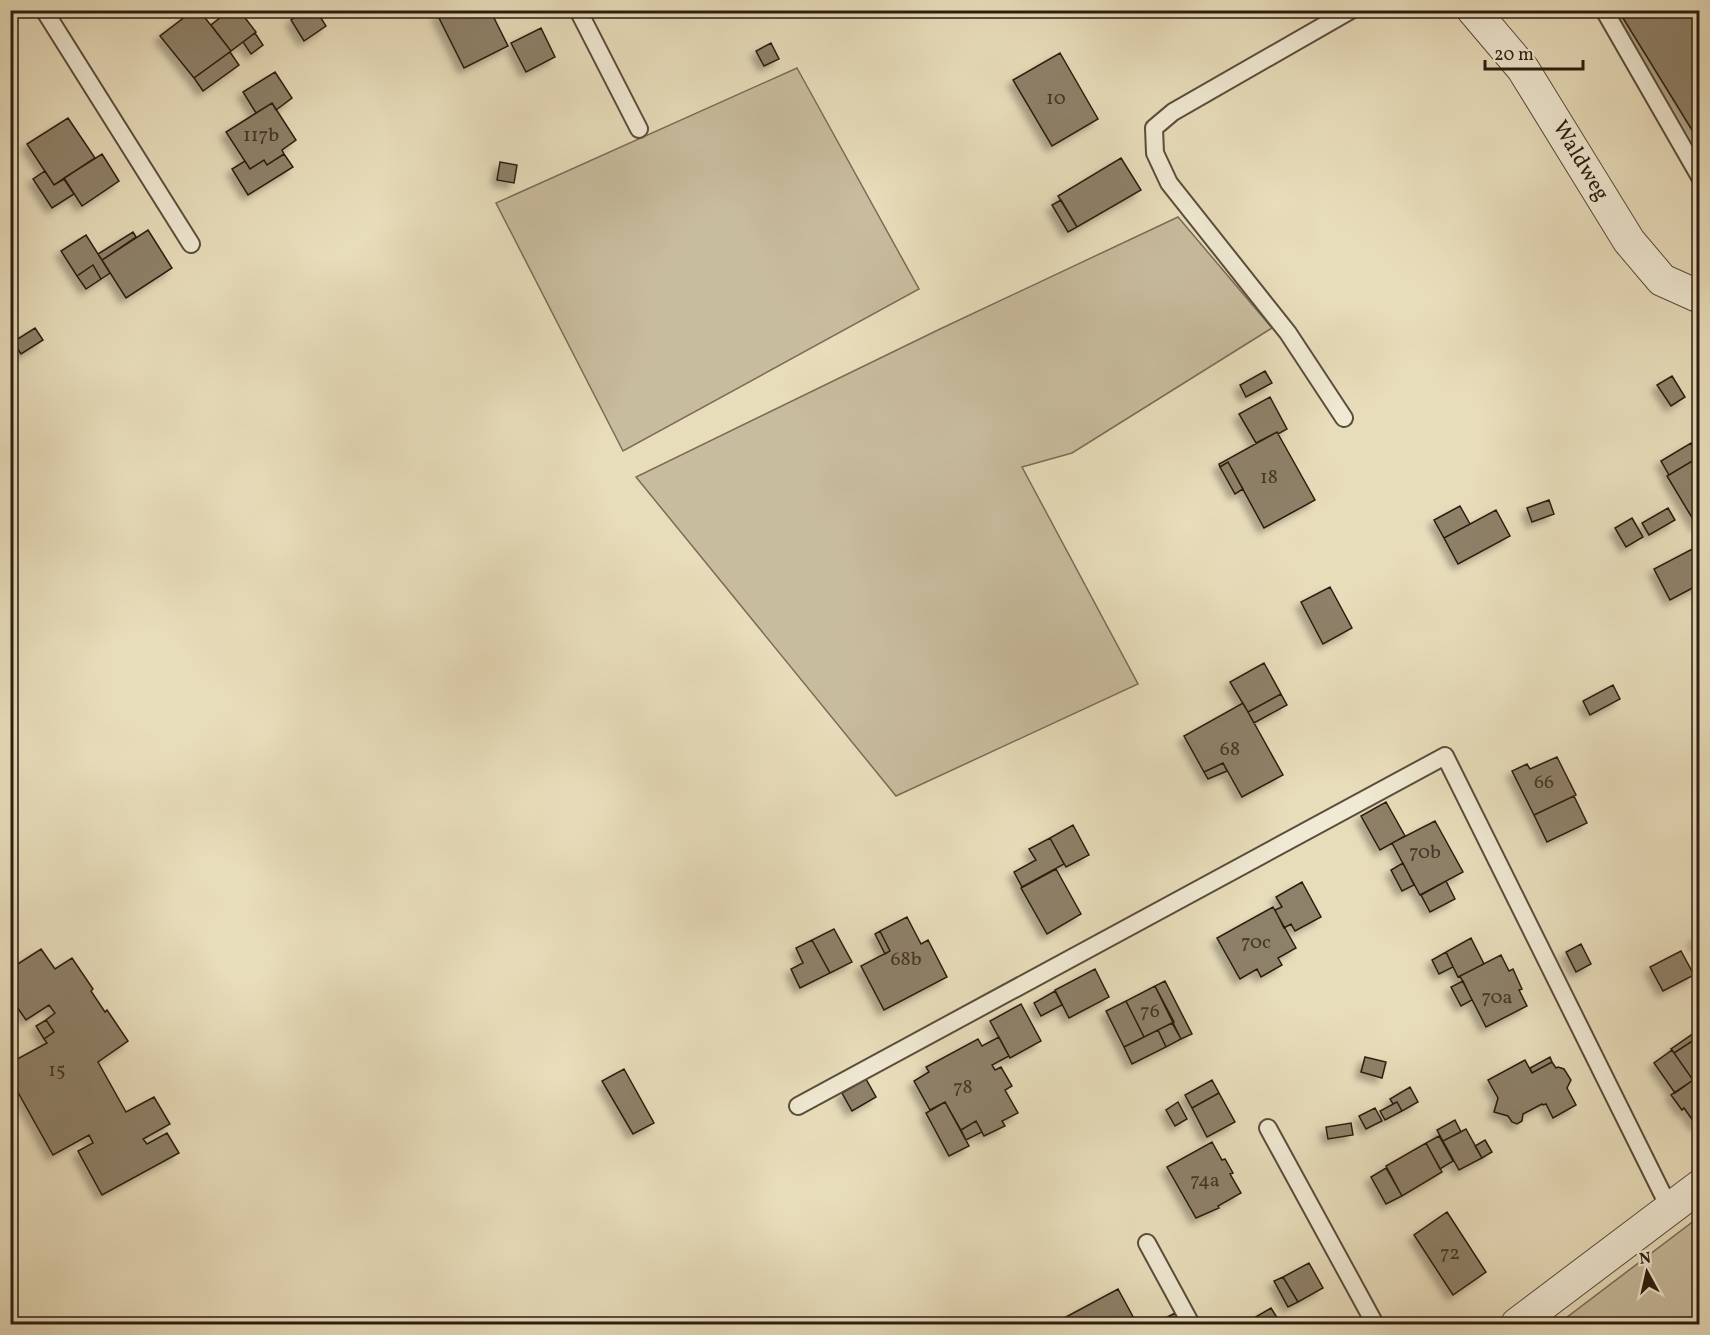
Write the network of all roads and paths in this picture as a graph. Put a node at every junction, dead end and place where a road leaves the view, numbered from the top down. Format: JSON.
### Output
{"nodes":[{"id":1,"x":44,"y":10,"type":"edge"},
{"id":2,"x":578,"y":10,"type":"edge"},
{"id":3,"x":1351,"y":10,"type":"edge"},
{"id":4,"x":1473,"y":10,"type":"edge"},
{"id":5,"x":1604,"y":10,"type":"edge"},
{"id":6,"x":639,"y":129,"type":"dead end"},
{"id":7,"x":1700,"y":177,"type":"edge"},
{"id":8,"x":191,"y":244,"type":"dead end"},
{"id":9,"x":1700,"y":297,"type":"edge"},
{"id":10,"x":1344,"y":418,"type":"dead end"},
{"id":11,"x":798,"y":1106,"type":"dead end"},
{"id":12,"x":1268,"y":1128,"type":"dead end"},
{"id":13,"x":1700,"y":1186,"type":"edge"},
{"id":14,"x":1670,"y":1209,"type":"junction"},
{"id":15,"x":1147,"y":1243,"type":"dead end"},
{"id":16,"x":1191,"y":1324,"type":"edge"},
{"id":17,"x":1375,"y":1324,"type":"edge"},
{"id":18,"x":1517,"y":1324,"type":"edge"}],
"edges":[{"from":1,"to":8,"type":"lane"},
{"from":2,"to":6,"type":"lane"},
{"from":3,"to":10,"type":"lane"},
{"from":4,"to":9,"type":"street","name":"Waldweg"},
{"from":5,"to":7,"type":"lane"},
{"from":11,"to":14,"type":"lane"},
{"from":12,"to":17,"type":"lane"},
{"from":13,"to":14,"type":"street"},
{"from":14,"to":18,"type":"street"},
{"from":15,"to":16,"type":"lane"}]}
